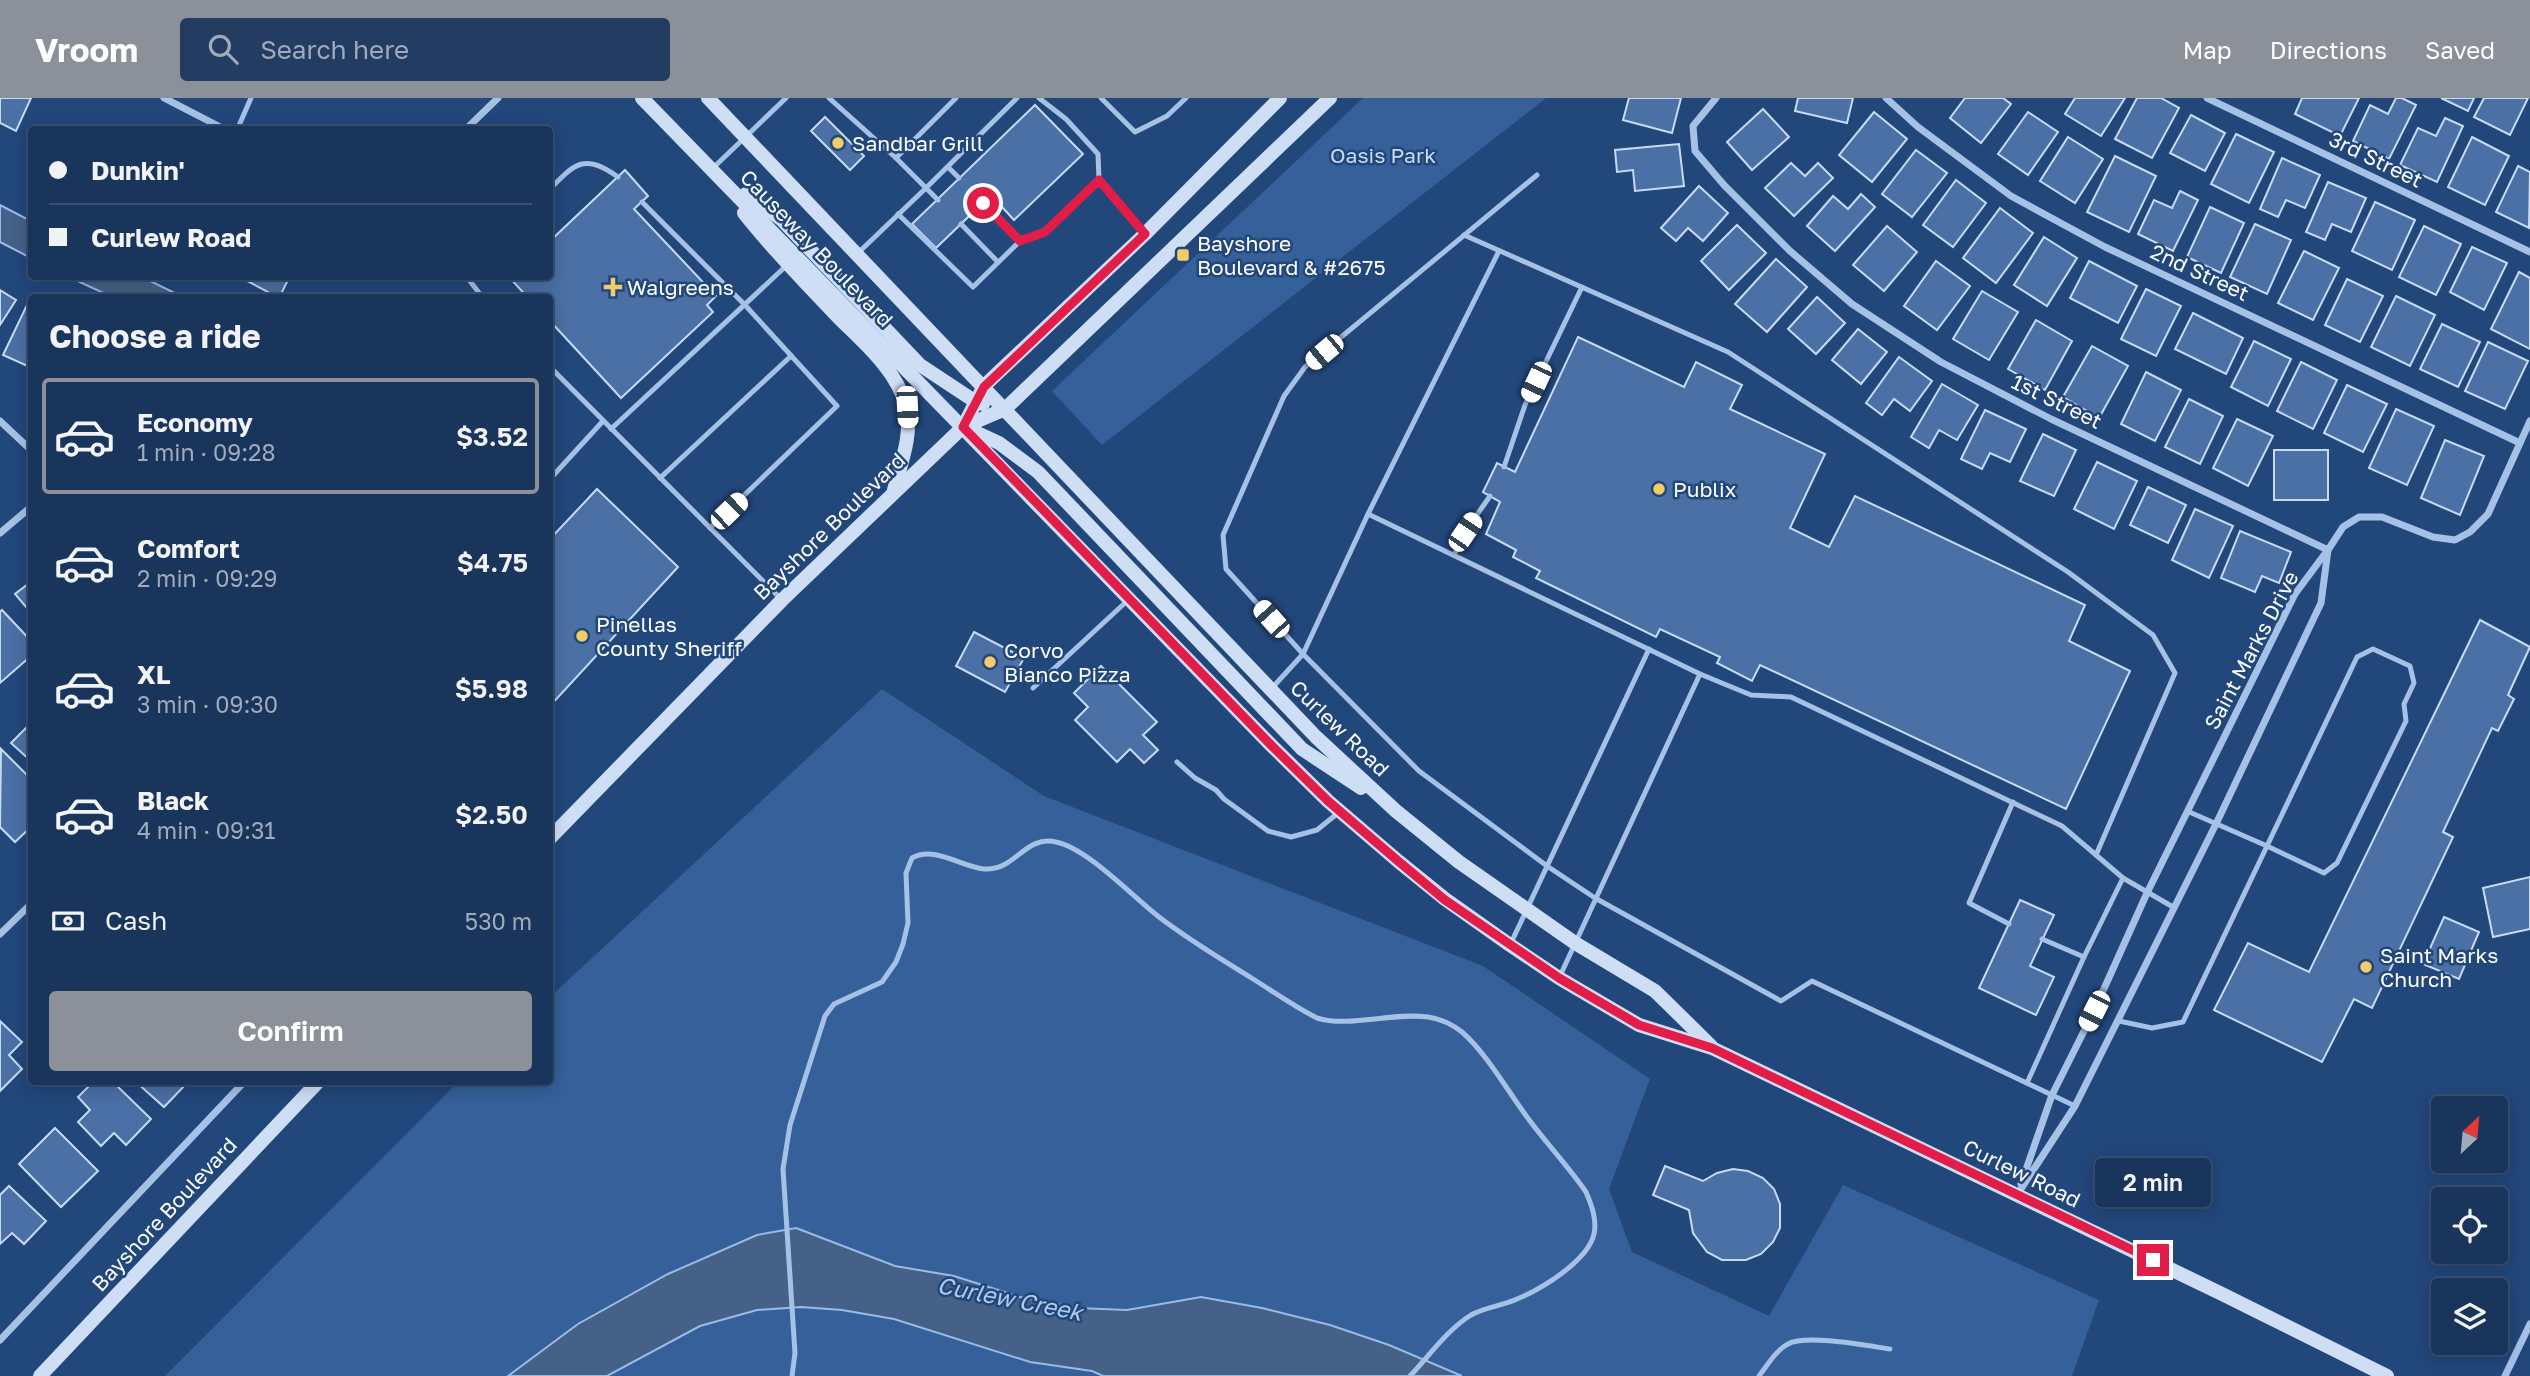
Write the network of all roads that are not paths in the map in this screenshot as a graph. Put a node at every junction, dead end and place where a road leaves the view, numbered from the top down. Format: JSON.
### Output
{"nodes":[{"id":1,"x":164,"y":98,"type":"edge"},
{"id":2,"x":251,"y":98,"type":"edge"},
{"id":3,"x":498,"y":98,"type":"edge"},
{"id":4,"x":642,"y":98,"type":"edge"},
{"id":5,"x":708,"y":98,"type":"edge"},
{"id":6,"x":786,"y":98,"type":"edge"},
{"id":7,"x":830,"y":98,"type":"edge"},
{"id":8,"x":956,"y":98,"type":"edge"},
{"id":9,"x":1017,"y":98,"type":"edge"},
{"id":10,"x":1039,"y":98,"type":"edge"},
{"id":11,"x":1101,"y":98,"type":"edge"},
{"id":12,"x":1186,"y":98,"type":"edge"},
{"id":13,"x":1280,"y":98,"type":"edge"},
{"id":14,"x":1330,"y":98,"type":"edge"},
{"id":15,"x":1716,"y":98,"type":"edge"},
{"id":16,"x":1886,"y":98,"type":"edge"},
{"id":17,"x":2207,"y":98,"type":"edge"},
{"id":18,"x":218,"y":126,"type":"edge"},
{"id":19,"x":239,"y":126,"type":"edge"},
{"id":20,"x":469,"y":126,"type":"edge"},
{"id":21,"x":746,"y":138,"type":"junction"},
{"id":22,"x":896,"y":158,"type":"junction"},
{"id":23,"x":948,"y":167,"type":"junction"},
{"id":24,"x":711,"y":170,"type":"junction"},
{"id":25,"x":1537,"y":176,"type":"dead end"},
{"id":26,"x":618,"y":177,"type":"dead end"},
{"id":27,"x":959,"y":178,"type":"dead end"},
{"id":28,"x":1099,"y":180,"type":"junction"},
{"id":29,"x":553,"y":186,"type":"edge"},
{"id":30,"x":926,"y":188,"type":"junction"},
{"id":31,"x":937,"y":200,"type":"dead end"},
{"id":32,"x":642,"y":202,"type":"dead end"},
{"id":33,"x":983,"y":203,"type":"dead end"},
{"id":34,"x":898,"y":214,"type":"junction"},
{"id":35,"x":961,"y":224,"type":"dead end"},
{"id":36,"x":1145,"y":234,"type":"junction"},
{"id":37,"x":1464,"y":236,"type":"junction"},
{"id":38,"x":1020,"y":241,"type":"junction"},
{"id":39,"x":1499,"y":251,"type":"junction"},
{"id":40,"x":2530,"y":253,"type":"edge"},
{"id":41,"x":857,"y":254,"type":"junction"},
{"id":42,"x":997,"y":261,"type":"junction"},
{"id":43,"x":788,"y":264,"type":"junction"},
{"id":44,"x":469,"y":280,"type":"edge"},
{"id":45,"x":1581,"y":287,"type":"junction"},
{"id":46,"x":480,"y":294,"type":"edge"},
{"id":47,"x":745,"y":305,"type":"junction"},
{"id":48,"x":791,"y":356,"type":"junction"},
{"id":49,"x":553,"y":371,"type":"edge"},
{"id":50,"x":984,"y":387,"type":"junction"},
{"id":51,"x":976,"y":402,"type":"junction"},
{"id":52,"x":1005,"y":410,"type":"junction"},
{"id":53,"x":0,"y":421,"type":"edge"},
{"id":54,"x":603,"y":421,"type":"junction"},
{"id":55,"x":2530,"y":421,"type":"edge"},
{"id":56,"x":963,"y":427,"type":"junction"},
{"id":57,"x":611,"y":429,"type":"junction"},
{"id":58,"x":2520,"y":443,"type":"junction"},
{"id":59,"x":28,"y":447,"type":"edge"},
{"id":60,"x":1504,"y":467,"type":"dead end"},
{"id":61,"x":553,"y":476,"type":"edge"},
{"id":62,"x":660,"y":478,"type":"junction"},
{"id":63,"x":894,"y":492,"type":"junction"},
{"id":64,"x":1490,"y":496,"type":"dead end"},
{"id":65,"x":28,"y":509,"type":"edge"},
{"id":66,"x":1368,"y":514,"type":"junction"},
{"id":67,"x":710,"y":528,"type":"junction"},
{"id":68,"x":0,"y":533,"type":"edge"},
{"id":69,"x":2328,"y":550,"type":"junction"},
{"id":70,"x":1454,"y":555,"type":"junction"},
{"id":71,"x":1130,"y":599,"type":"junction"},
{"id":72,"x":782,"y":600,"type":"junction"},
{"id":73,"x":1649,"y":649,"type":"junction"},
{"id":74,"x":1303,"y":654,"type":"junction"},
{"id":75,"x":1700,"y":674,"type":"junction"},
{"id":76,"x":1033,"y":688,"type":"dead end"},
{"id":77,"x":1270,"y":690,"type":"junction"},
{"id":78,"x":1177,"y":762,"type":"dead end"},
{"id":79,"x":2013,"y":802,"type":"junction"},
{"id":80,"x":1340,"y":811,"type":"junction"},
{"id":81,"x":1396,"y":811,"type":"junction"},
{"id":82,"x":2187,"y":811,"type":"junction"},
{"id":83,"x":2216,"y":824,"type":"junction"},
{"id":84,"x":553,"y":835,"type":"edge"},
{"id":85,"x":2267,"y":846,"type":"junction"},
{"id":86,"x":2096,"y":855,"type":"junction"},
{"id":87,"x":1547,"y":866,"type":"junction"},
{"id":88,"x":2123,"y":878,"type":"junction"},
{"id":89,"x":2147,"y":893,"type":"junction"},
{"id":90,"x":1595,"y":898,"type":"junction"},
{"id":91,"x":2173,"y":907,"type":"junction"},
{"id":92,"x":28,"y":908,"type":"edge"},
{"id":93,"x":1526,"y":911,"type":"junction"},
{"id":94,"x":2009,"y":924,"type":"dead end"},
{"id":95,"x":0,"y":934,"type":"edge"},
{"id":96,"x":2042,"y":939,"type":"dead end"},
{"id":97,"x":1574,"y":943,"type":"junction"},
{"id":98,"x":1510,"y":945,"type":"junction"},
{"id":99,"x":2084,"y":957,"type":"junction"},
{"id":100,"x":1559,"y":978,"type":"junction"},
{"id":101,"x":2119,"y":1020,"type":"junction"},
{"id":102,"x":1712,"y":1048,"type":"junction"},
{"id":103,"x":2027,"y":1083,"type":"junction"},
{"id":104,"x":241,"y":1085,"type":"edge"},
{"id":105,"x":315,"y":1085,"type":"edge"},
{"id":106,"x":2052,"y":1095,"type":"junction"},
{"id":107,"x":2075,"y":1106,"type":"junction"},
{"id":108,"x":2017,"y":1195,"type":"junction"},
{"id":109,"x":2530,"y":1324,"type":"edge"},
{"id":110,"x":0,"y":1340,"type":"edge"},
{"id":111,"x":1890,"y":1349,"type":"dead end"},
{"id":112,"x":40,"y":1376,"type":"edge"},
{"id":113,"x":792,"y":1376,"type":"edge"},
{"id":114,"x":1410,"y":1376,"type":"edge"},
{"id":115,"x":1759,"y":1376,"type":"edge"},
{"id":116,"x":2387,"y":1376,"type":"edge"},
{"id":117,"x":2505,"y":1376,"type":"edge"}],
"edges":[{"from":1,"to":18,"type":"street"},
{"from":2,"to":19,"type":"lane"},
{"from":3,"to":20,"type":"street"},
{"from":4,"to":24,"type":"main road","name":"Causeway Boulevard"},
{"from":5,"to":21,"type":"main road","name":"Causeway Boulevard"},
{"from":6,"to":21,"type":"lane"},
{"from":7,"to":22,"type":"lane"},
{"from":8,"to":22,"type":"lane"},
{"from":9,"to":23,"type":"lane"},
{"from":10,"to":28,"type":"lane"},
{"from":11,"to":12,"type":"lane"},
{"from":13,"to":36,"type":"main road","name":"Bayshore Boulevard"},
{"from":14,"to":52,"type":"main road","name":"Bayshore Boulevard"},
{"from":15,"to":69,"type":"street","name":"1st Street"},
{"from":16,"to":58,"type":"street","name":"2nd Street"},
{"from":17,"to":40,"type":"street","name":"3rd Street"},
{"from":21,"to":24,"type":"lane"},
{"from":21,"to":41,"type":"main road","name":"Causeway Boulevard"},
{"from":22,"to":30,"type":"lane"},
{"from":23,"to":27,"type":"lane"},
{"from":23,"to":30,"type":"lane"},
{"from":24,"to":43,"type":"main road"},
{"from":24,"to":51,"type":"main road"},
{"from":24,"to":56,"type":"main road","name":"Causeway Boulevard"},
{"from":25,"to":37,"type":"lane"},
{"from":26,"to":29,"type":"lane"},
{"from":28,"to":36,"type":"lane"},
{"from":28,"to":38,"type":"lane"},
{"from":30,"to":31,"type":"lane"},
{"from":30,"to":34,"type":"lane"},
{"from":32,"to":47,"type":"lane"},
{"from":33,"to":38,"type":"lane"},
{"from":34,"to":41,"type":"lane"},
{"from":34,"to":42,"type":"lane"},
{"from":35,"to":42,"type":"lane"},
{"from":36,"to":50,"type":"main road","name":"Bayshore Boulevard"},
{"from":37,"to":39,"type":"lane"},
{"from":37,"to":74,"type":"lane"},
{"from":38,"to":42,"type":"lane"},
{"from":39,"to":45,"type":"lane"},
{"from":39,"to":66,"type":"lane"},
{"from":41,"to":50,"type":"main road","name":"Causeway Boulevard"},
{"from":43,"to":47,"type":"lane"},
{"from":43,"to":63,"type":"main road"},
{"from":44,"to":46,"type":"lane"},
{"from":45,"to":60,"type":"lane"},
{"from":45,"to":86,"type":"lane"},
{"from":47,"to":48,"type":"lane"},
{"from":47,"to":57,"type":"lane"},
{"from":48,"to":62,"type":"lane"},
{"from":48,"to":67,"type":"lane"},
{"from":49,"to":54,"type":"lane"},
{"from":50,"to":51,"type":"main road","name":"Bayshore Boulevard"},
{"from":50,"to":52,"type":"main road","name":"Curlew Road"},
{"from":51,"to":52,"type":"main road"},
{"from":51,"to":56,"type":"main road","name":"Bayshore Boulevard"},
{"from":52,"to":56,"type":"main road","name":"Bayshore Boulevard"},
{"from":52,"to":77,"type":"main road","name":"Curlew Road"},
{"from":53,"to":59,"type":"street"},
{"from":54,"to":57,"type":"lane"},
{"from":54,"to":61,"type":"lane"},
{"from":55,"to":58,"type":"street"},
{"from":56,"to":63,"type":"main road","name":"Bayshore Boulevard"},
{"from":56,"to":71,"type":"main road","name":"Curlew Road"},
{"from":56,"to":81,"type":"main road"},
{"from":57,"to":62,"type":"lane"},
{"from":58,"to":69,"type":"street"},
{"from":62,"to":67,"type":"lane"},
{"from":63,"to":72,"type":"main road","name":"Bayshore Boulevard"},
{"from":64,"to":70,"type":"lane"},
{"from":65,"to":68,"type":"street"},
{"from":66,"to":70,"type":"lane"},
{"from":66,"to":74,"type":"lane"},
{"from":67,"to":72,"type":"lane"},
{"from":69,"to":82,"type":"street","name":"Saint Marks Drive"},
{"from":69,"to":83,"type":"street","name":"Saint Marks Drive"},
{"from":70,"to":73,"type":"lane"},
{"from":71,"to":76,"type":"lane"},
{"from":71,"to":80,"type":"main road","name":"Curlew Road"},
{"from":72,"to":84,"type":"main road","name":"Bayshore Boulevard"},
{"from":73,"to":75,"type":"lane"},
{"from":73,"to":87,"type":"lane"},
{"from":74,"to":77,"type":"lane"},
{"from":74,"to":87,"type":"lane"},
{"from":75,"to":79,"type":"lane"},
{"from":75,"to":90,"type":"lane"},
{"from":77,"to":81,"type":"main road","name":"Curlew Road"},
{"from":78,"to":80,"type":"lane"},
{"from":79,"to":86,"type":"lane"},
{"from":79,"to":94,"type":"lane"},
{"from":80,"to":98,"type":"main road","name":"Curlew Road"},
{"from":81,"to":93,"type":"main road","name":"Curlew Road"},
{"from":82,"to":83,"type":"lane"},
{"from":82,"to":89,"type":"street","name":"Saint Marks Drive"},
{"from":83,"to":85,"type":"lane"},
{"from":83,"to":91,"type":"street","name":"Saint Marks Drive"},
{"from":85,"to":85,"type":"lane"},
{"from":85,"to":101,"type":"lane"},
{"from":86,"to":88,"type":"lane"},
{"from":87,"to":90,"type":"lane"},
{"from":87,"to":93,"type":"lane"},
{"from":88,"to":89,"type":"lane"},
{"from":88,"to":99,"type":"lane"},
{"from":89,"to":91,"type":"lane"},
{"from":89,"to":106,"type":"street","name":"Saint Marks Drive"},
{"from":90,"to":97,"type":"lane"},
{"from":90,"to":103,"type":"lane"},
{"from":91,"to":101,"type":"street","name":"Saint Marks Drive"},
{"from":92,"to":95,"type":"street"},
{"from":93,"to":97,"type":"main road","name":"Curlew Road"},
{"from":93,"to":98,"type":"lane"},
{"from":96,"to":99,"type":"lane"},
{"from":97,"to":100,"type":"lane"},
{"from":97,"to":102,"type":"main road","name":"Curlew Road"},
{"from":98,"to":100,"type":"main road","name":"Curlew Road"},
{"from":99,"to":103,"type":"lane"},
{"from":100,"to":102,"type":"main road","name":"Curlew Road"},
{"from":101,"to":107,"type":"street","name":"Saint Marks Drive"},
{"from":102,"to":108,"type":"main road","name":"Curlew Road"},
{"from":103,"to":106,"type":"lane"},
{"from":104,"to":110,"type":"street"},
{"from":105,"to":112,"type":"main road","name":"Bayshore Boulevard"},
{"from":106,"to":107,"type":"lane"},
{"from":106,"to":108,"type":"street","name":"Saint Marks Drive"},
{"from":107,"to":108,"type":"street","name":"Saint Marks Drive"},
{"from":108,"to":116,"type":"main road","name":"Curlew Road"},
{"from":109,"to":117,"type":"street"},
{"from":111,"to":115,"type":"lane"},
{"from":113,"to":114,"type":"lane"}]}
